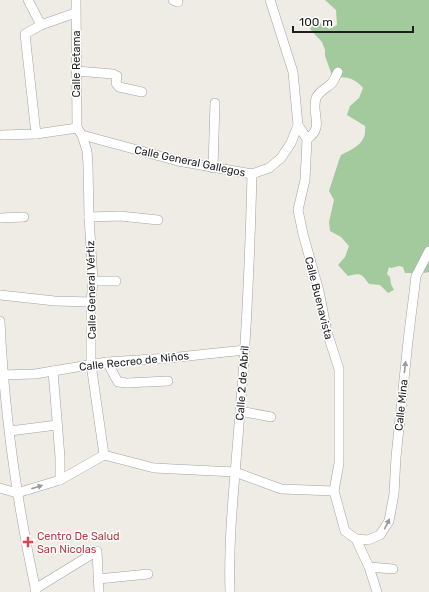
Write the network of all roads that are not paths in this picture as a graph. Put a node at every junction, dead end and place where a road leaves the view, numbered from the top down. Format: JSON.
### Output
{"nodes":[{"id":1,"x":28,"y":0,"type":"edge"},
{"id":2,"x":76,"y":0,"type":"edge"},
{"id":3,"x":270,"y":0,"type":"edge"},
{"id":4,"x":75,"y":13,"type":"junction"},
{"id":5,"x":41,"y":25,"type":"junction"},
{"id":6,"x":76,"y":71,"type":"junction"},
{"id":7,"x":338,"y":72,"type":"dead end"},
{"id":8,"x":142,"y":92,"type":"dead end"},
{"id":9,"x":215,"y":103,"type":"dead end"},
{"id":10,"x":298,"y":126,"type":"junction"},
{"id":11,"x":79,"y":131,"type":"junction"},
{"id":12,"x":36,"y":134,"type":"junction"},
{"id":13,"x":1,"y":136,"type":"edge"},
{"id":14,"x":307,"y":138,"type":"junction"},
{"id":15,"x":213,"y":168,"type":"junction"},
{"id":16,"x":252,"y":174,"type":"junction"},
{"id":17,"x":24,"y":217,"type":"dead end"},
{"id":18,"x":89,"y":217,"type":"junction"},
{"id":19,"x":0,"y":218,"type":"edge"},
{"id":20,"x":158,"y":220,"type":"dead end"},
{"id":21,"x":429,"y":251,"type":"edge"},
{"id":22,"x":93,"y":281,"type":"junction"},
{"id":23,"x":116,"y":281,"type":"dead end"},
{"id":24,"x":0,"y":294,"type":"edge"},
{"id":25,"x":91,"y":302,"type":"junction"},
{"id":26,"x":0,"y":321,"type":"edge"},
{"id":27,"x":245,"y":350,"type":"junction"},
{"id":28,"x":107,"y":362,"type":"junction"},
{"id":29,"x":91,"y":364,"type":"junction"},
{"id":30,"x":53,"y":371,"type":"junction"},
{"id":31,"x":2,"y":375,"type":"edge"},
{"id":32,"x":168,"y":381,"type":"dead end"},
{"id":33,"x":240,"y":412,"type":"junction"},
{"id":34,"x":271,"y":416,"type":"dead end"},
{"id":35,"x":57,"y":425,"type":"junction"},
{"id":36,"x":10,"y":431,"type":"junction"},
{"id":37,"x":104,"y":455,"type":"junction"},
{"id":38,"x":235,"y":472,"type":"junction"},
{"id":39,"x":60,"y":480,"type":"junction"},
{"id":40,"x":0,"y":488,"type":"edge"},
{"id":41,"x":334,"y":491,"type":"junction"},
{"id":42,"x":17,"y":493,"type":"junction"},
{"id":43,"x":356,"y":539,"type":"junction"},
{"id":44,"x":369,"y":567,"type":"junction"},
{"id":45,"x":393,"y":569,"type":"dead end"},
{"id":46,"x":148,"y":574,"type":"dead end"},
{"id":47,"x":98,"y":578,"type":"junction"},
{"id":48,"x":35,"y":590,"type":"edge"},
{"id":49,"x":99,"y":592,"type":"edge"},
{"id":50,"x":230,"y":592,"type":"edge"},
{"id":51,"x":377,"y":592,"type":"edge"}],
"edges":[{"from":1,"to":5,"type":"street"},
{"from":2,"to":4,"type":"street","name":"Calle Retama"},
{"from":3,"to":10,"type":"street"},
{"from":4,"to":5,"type":"street"},
{"from":4,"to":6,"type":"street","name":"Calle Retama"},
{"from":5,"to":12,"type":"street"},
{"from":6,"to":8,"type":"street"},
{"from":6,"to":11,"type":"street","name":"Calle Retama"},
{"from":7,"to":14,"type":"street"},
{"from":9,"to":15,"type":"street"},
{"from":10,"to":14,"type":"street"},
{"from":10,"to":16,"type":"street","name":"Calle General Gallegos"},
{"from":11,"to":12,"type":"street"},
{"from":11,"to":15,"type":"street","name":"Calle General Gallegos"},
{"from":11,"to":18,"type":"street","name":"Calle General Vértiz"},
{"from":12,"to":13,"type":"street"},
{"from":14,"to":41,"type":"street","name":"Calle Buenavista"},
{"from":15,"to":16,"type":"street","name":"Calle General Gallegos"},
{"from":16,"to":27,"type":"street","name":"Calle 2 de Abril"},
{"from":17,"to":19,"type":"street"},
{"from":18,"to":20,"type":"street"},
{"from":18,"to":22,"type":"street","name":"Calle General Vértiz"},
{"from":43,"to":21,"type":"street","name":"Calle Mina","one_way":true},
{"from":22,"to":23,"type":"street"},
{"from":22,"to":25,"type":"street","name":"Calle General Vértiz"},
{"from":24,"to":25,"type":"street"},
{"from":25,"to":29,"type":"street","name":"Calle General Vértiz"},
{"from":26,"to":31,"type":"street"},
{"from":27,"to":28,"type":"street","name":"Calle Recreo de Niños"},
{"from":27,"to":33,"type":"street","name":"Calle 2 de Abril"},
{"from":28,"to":29,"type":"street","name":"Calle Recreo de Niños"},
{"from":28,"to":32,"type":"street"},
{"from":29,"to":30,"type":"street","name":"Calle Recreo de Niños"},
{"from":29,"to":37,"type":"street","name":"Calle General Vértiz"},
{"from":30,"to":31,"type":"street","name":"Calle Recreo de Niños"},
{"from":30,"to":35,"type":"street"},
{"from":31,"to":36,"type":"street"},
{"from":33,"to":34,"type":"street"},
{"from":33,"to":38,"type":"street","name":"Calle 2 de Abril"},
{"from":35,"to":36,"type":"street"},
{"from":35,"to":39,"type":"street"},
{"from":36,"to":42,"type":"street"},
{"from":37,"to":38,"type":"street"},
{"from":37,"to":39,"type":"street"},
{"from":38,"to":41,"type":"street"},
{"from":38,"to":50,"type":"street","name":"Calle 2 de Abril"},
{"from":42,"to":39,"type":"street","one_way":true},
{"from":40,"to":42,"type":"street"},
{"from":41,"to":43,"type":"street","name":"Calle Buenavista"},
{"from":42,"to":48,"type":"street"},
{"from":43,"to":44,"type":"street","name":"Calle Buenavista"},
{"from":44,"to":45,"type":"street"},
{"from":44,"to":51,"type":"street","name":"Calle Buenavista"},
{"from":46,"to":47,"type":"street"},
{"from":47,"to":48,"type":"street"},
{"from":47,"to":49,"type":"street"}]}
